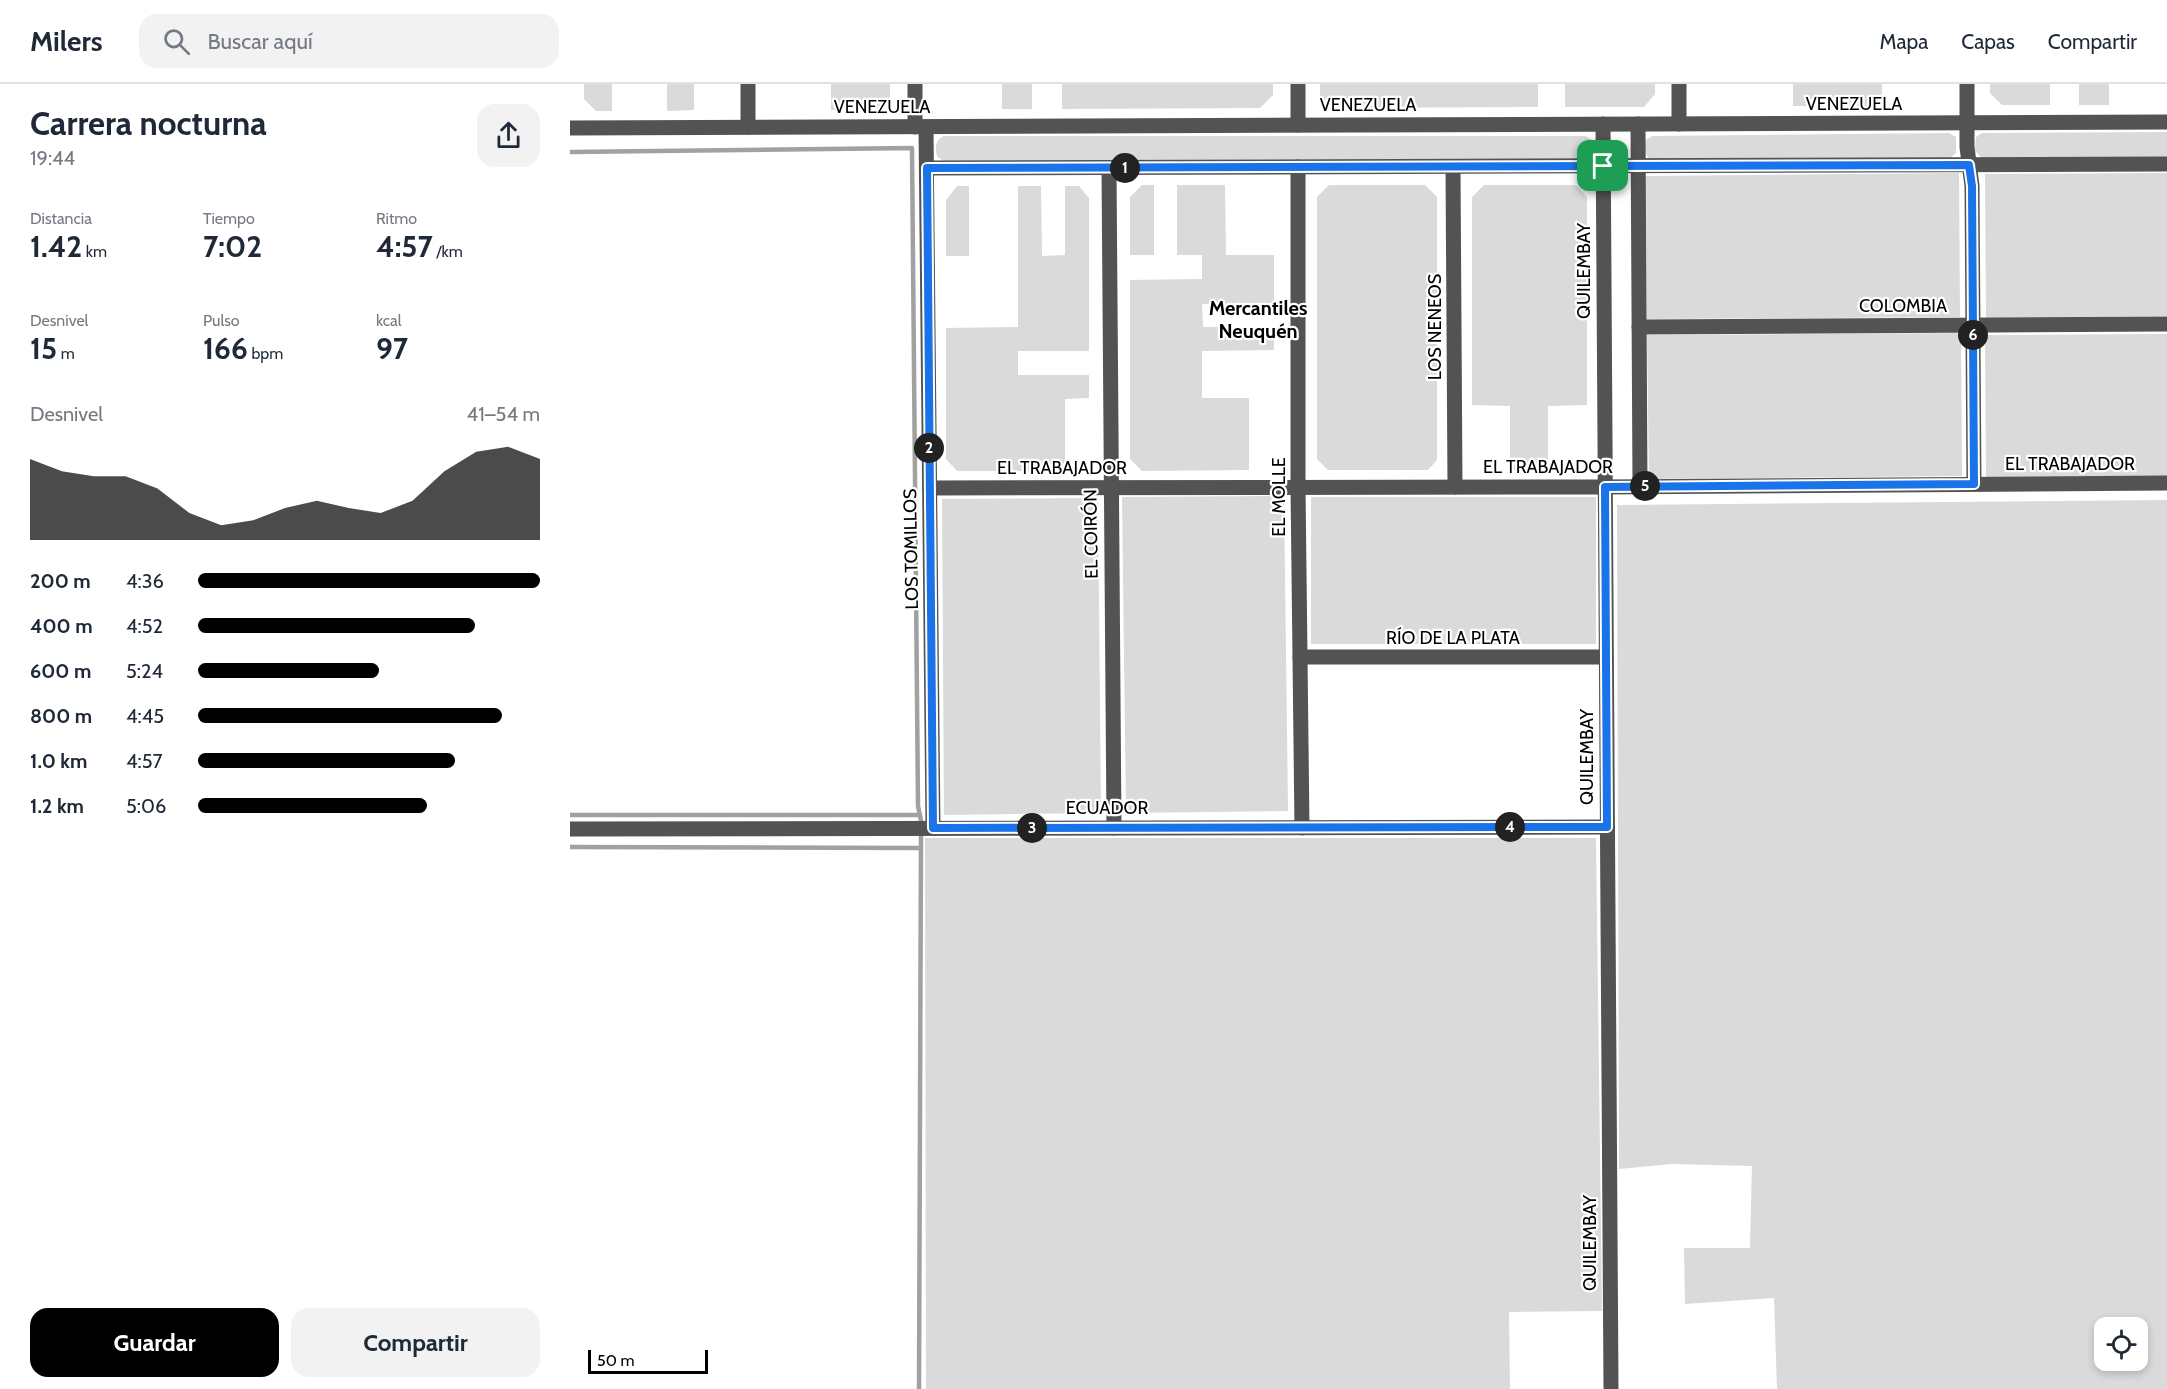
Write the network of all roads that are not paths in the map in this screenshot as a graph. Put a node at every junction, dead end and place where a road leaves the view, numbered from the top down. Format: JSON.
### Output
{"nodes":[{"id":1,"x":748,"y":84,"type":"edge"},
{"id":2,"x":915,"y":84,"type":"edge"},
{"id":3,"x":1298,"y":84,"type":"edge"},
{"id":4,"x":1679,"y":84,"type":"edge"},
{"id":5,"x":1966,"y":84,"type":"edge"},
{"id":6,"x":2167,"y":122,"type":"edge"},
{"id":7,"x":1967,"y":123,"type":"junction"},
{"id":8,"x":1603,"y":124,"type":"junction"},
{"id":9,"x":1638,"y":124,"type":"junction"},
{"id":10,"x":1679,"y":124,"type":"junction"},
{"id":11,"x":1298,"y":125,"type":"junction"},
{"id":12,"x":921,"y":126,"type":"junction"},
{"id":13,"x":748,"y":127,"type":"junction"},
{"id":14,"x":570,"y":128,"type":"edge"},
{"id":15,"x":1969,"y":165,"type":"junction"},
{"id":16,"x":2167,"y":165,"type":"edge"},
{"id":17,"x":1603,"y":166,"type":"junction"},
{"id":18,"x":1638,"y":166,"type":"junction"},
{"id":19,"x":1298,"y":167,"type":"junction"},
{"id":20,"x":1454,"y":167,"type":"junction"},
{"id":21,"x":927,"y":168,"type":"junction"},
{"id":22,"x":1109,"y":168,"type":"junction"},
{"id":23,"x":2167,"y":324,"type":"edge"},
{"id":24,"x":1973,"y":325,"type":"junction"},
{"id":25,"x":1639,"y":327,"type":"junction"},
{"id":26,"x":2167,"y":483,"type":"edge"},
{"id":27,"x":1974,"y":484,"type":"junction"},
{"id":28,"x":1640,"y":486,"type":"junction"},
{"id":29,"x":1110,"y":487,"type":"junction"},
{"id":30,"x":1298,"y":487,"type":"junction"},
{"id":31,"x":1455,"y":487,"type":"junction"},
{"id":32,"x":1605,"y":487,"type":"junction"},
{"id":33,"x":930,"y":488,"type":"junction"},
{"id":34,"x":1300,"y":657,"type":"junction"},
{"id":35,"x":1606,"y":657,"type":"junction"},
{"id":36,"x":1607,"y":827,"type":"junction"},
{"id":37,"x":933,"y":828,"type":"junction"},
{"id":38,"x":1114,"y":828,"type":"junction"},
{"id":39,"x":1302,"y":828,"type":"junction"},
{"id":40,"x":570,"y":829,"type":"edge"},
{"id":41,"x":1611,"y":1389,"type":"edge"}],
"edges":[{"from":1,"to":13,"type":"street"},
{"from":2,"to":12,"type":"street","name":"LOS TOMILLOS"},
{"from":3,"to":11,"type":"street"},
{"from":4,"to":10,"type":"street"},
{"from":5,"to":7,"type":"street"},
{"from":6,"to":7,"type":"street","name":"VENEZUELA"},
{"from":7,"to":10,"type":"street","name":"VENEZUELA"},
{"from":7,"to":15,"type":"street"},
{"from":8,"to":9,"type":"street","name":"VENEZUELA"},
{"from":8,"to":11,"type":"street","name":"VENEZUELA"},
{"from":8,"to":17,"type":"street","name":"QUILEMBAY"},
{"from":9,"to":10,"type":"street","name":"VENEZUELA"},
{"from":9,"to":18,"type":"street"},
{"from":11,"to":12,"type":"street","name":"VENEZUELA"},
{"from":12,"to":13,"type":"street","name":"VENEZUELA"},
{"from":12,"to":21,"type":"street","name":"LOS TOMILLOS"},
{"from":13,"to":14,"type":"street","name":"VENEZUELA"},
{"from":15,"to":16,"type":"street"},
{"from":15,"to":18,"type":"street"},
{"from":15,"to":24,"type":"street"},
{"from":17,"to":18,"type":"street"},
{"from":17,"to":20,"type":"street"},
{"from":17,"to":32,"type":"street","name":"QUILEMBAY"},
{"from":18,"to":25,"type":"street"},
{"from":19,"to":20,"type":"street"},
{"from":19,"to":22,"type":"street"},
{"from":19,"to":30,"type":"street","name":"EL MOLLE"},
{"from":20,"to":31,"type":"street","name":"LOS NENEOS"},
{"from":21,"to":22,"type":"street"},
{"from":21,"to":33,"type":"street","name":"LOS TOMILLOS"},
{"from":22,"to":29,"type":"street","name":"EL COIRÓN"},
{"from":23,"to":24,"type":"street","name":"COLOMBIA"},
{"from":24,"to":25,"type":"street","name":"COLOMBIA"},
{"from":24,"to":27,"type":"street"},
{"from":25,"to":28,"type":"street"},
{"from":26,"to":27,"type":"street","name":"EL TRABAJADOR"},
{"from":27,"to":28,"type":"street","name":"EL TRABAJADOR"},
{"from":28,"to":32,"type":"street","name":"EL TRABAJADOR"},
{"from":29,"to":30,"type":"street","name":"EL TRABAJADOR"},
{"from":29,"to":33,"type":"street","name":"EL TRABAJADOR"},
{"from":29,"to":38,"type":"street","name":"EL COIRÓN"},
{"from":30,"to":31,"type":"street","name":"EL TRABAJADOR"},
{"from":30,"to":34,"type":"street","name":"EL MOLLE"},
{"from":31,"to":32,"type":"street","name":"EL TRABAJADOR"},
{"from":32,"to":35,"type":"street","name":"QUILEMBAY"},
{"from":33,"to":37,"type":"street","name":"LOS TOMILLOS"},
{"from":34,"to":35,"type":"street","name":"RÍO DE LA PLATA"},
{"from":34,"to":39,"type":"street","name":"EL MOLLE"},
{"from":35,"to":36,"type":"street","name":"QUILEMBAY"},
{"from":36,"to":39,"type":"street","name":"ECUADOR"},
{"from":36,"to":41,"type":"street","name":"QUILEMBAY"},
{"from":37,"to":38,"type":"street","name":"ECUADOR"},
{"from":37,"to":40,"type":"street","name":"ECUADOR"},
{"from":38,"to":39,"type":"street","name":"ECUADOR"}]}
